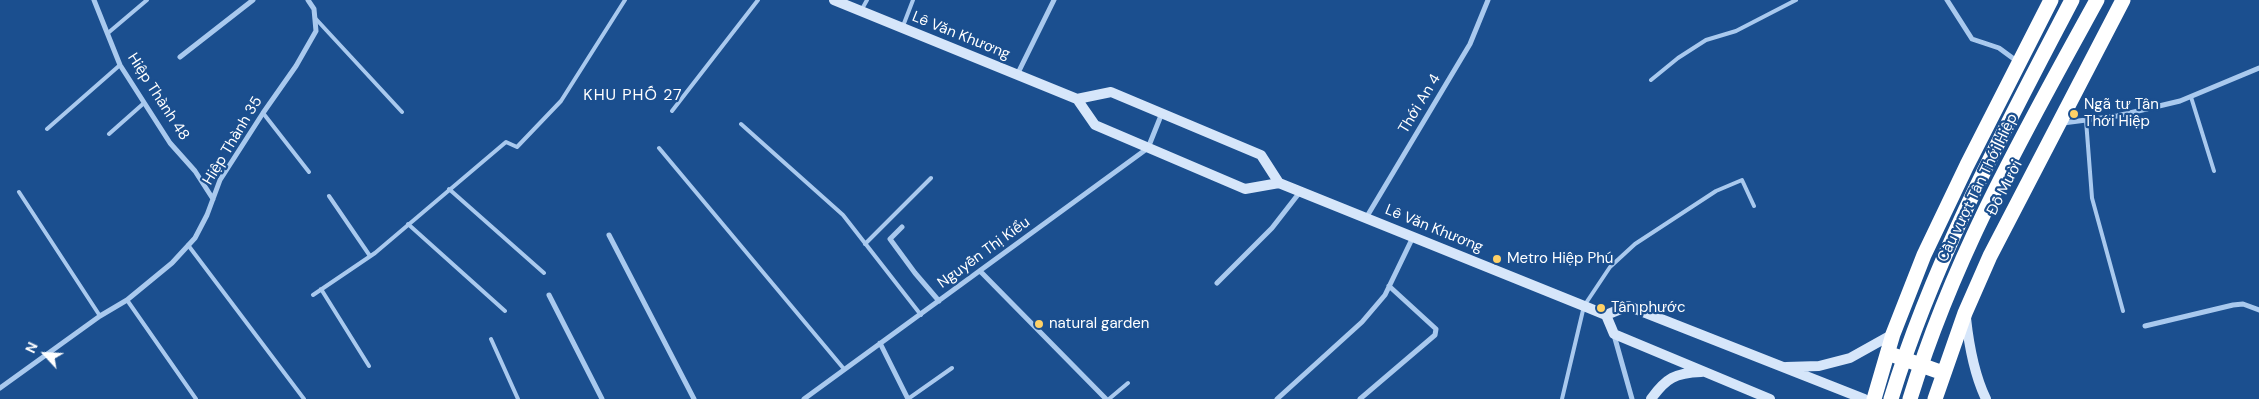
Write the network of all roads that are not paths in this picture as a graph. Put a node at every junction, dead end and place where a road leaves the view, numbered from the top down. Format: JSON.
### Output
{"nodes":[{"id":1,"x":94,"y":0,"type":"edge"},
{"id":2,"x":147,"y":0,"type":"edge"},
{"id":3,"x":253,"y":0,"type":"edge"},
{"id":4,"x":308,"y":0,"type":"edge"},
{"id":5,"x":625,"y":0,"type":"edge"},
{"id":6,"x":758,"y":0,"type":"edge"},
{"id":7,"x":834,"y":0,"type":"edge"},
{"id":8,"x":867,"y":0,"type":"edge"},
{"id":9,"x":913,"y":0,"type":"edge"},
{"id":10,"x":1054,"y":0,"type":"edge"},
{"id":11,"x":1488,"y":0,"type":"edge"},
{"id":12,"x":1796,"y":0,"type":"edge"},
{"id":13,"x":1947,"y":0,"type":"edge"},
{"id":14,"x":2051,"y":0,"type":"edge"},
{"id":15,"x":2072,"y":0,"type":"edge"},
{"id":16,"x":2097,"y":0,"type":"edge"},
{"id":17,"x":2123,"y":0,"type":"edge"},
{"id":18,"x":861,"y":11,"type":"junction"},
{"id":19,"x":315,"y":18,"type":"junction"},
{"id":20,"x":902,"y":28,"type":"junction"},
{"id":21,"x":108,"y":33,"type":"junction"},
{"id":22,"x":180,"y":58,"type":"dead end"},
{"id":23,"x":2019,"y":63,"type":"junction"},
{"id":24,"x":120,"y":65,"type":"junction"},
{"id":25,"x":2259,"y":68,"type":"edge"},
{"id":26,"x":1017,"y":76,"type":"junction"},
{"id":27,"x":1651,"y":80,"type":"dead end"},
{"id":28,"x":2191,"y":96,"type":"junction"},
{"id":29,"x":1077,"y":99,"type":"junction"},
{"id":30,"x":144,"y":103,"type":"junction"},
{"id":31,"x":672,"y":110,"type":"dead end"},
{"id":32,"x":402,"y":112,"type":"dead end"},
{"id":33,"x":263,"y":113,"type":"junction"},
{"id":34,"x":1162,"y":113,"type":"junction"},
{"id":35,"x":2086,"y":120,"type":"junction"},
{"id":36,"x":741,"y":124,"type":"dead end"},
{"id":37,"x":2057,"y":124,"type":"junction"},
{"id":38,"x":47,"y":129,"type":"dead end"},
{"id":39,"x":110,"y":134,"type":"dead end"},
{"id":40,"x":659,"y":148,"type":"dead end"},
{"id":41,"x":1148,"y":148,"type":"junction"},
{"id":42,"x":2214,"y":171,"type":"dead end"},
{"id":43,"x":309,"y":172,"type":"dead end"},
{"id":44,"x":931,"y":178,"type":"dead end"},
{"id":45,"x":1279,"y":183,"type":"junction"},
{"id":46,"x":449,"y":189,"type":"junction"},
{"id":47,"x":1300,"y":191,"type":"junction"},
{"id":48,"x":19,"y":192,"type":"dead end"},
{"id":49,"x":329,"y":196,"type":"dead end"},
{"id":50,"x":213,"y":199,"type":"junction"},
{"id":51,"x":1754,"y":206,"type":"dead end"},
{"id":52,"x":1366,"y":218,"type":"junction"},
{"id":53,"x":408,"y":224,"type":"junction"},
{"id":54,"x":902,"y":227,"type":"dead end"},
{"id":55,"x":609,"y":235,"type":"dead end"},
{"id":56,"x":1414,"y":237,"type":"junction"},
{"id":57,"x":865,"y":244,"type":"junction"},
{"id":58,"x":188,"y":245,"type":"junction"},
{"id":59,"x":370,"y":256,"type":"junction"},
{"id":60,"x":980,"y":271,"type":"junction"},
{"id":61,"x":544,"y":273,"type":"dead end"},
{"id":62,"x":1217,"y":283,"type":"dead end"},
{"id":63,"x":1389,"y":286,"type":"junction"},
{"id":64,"x":321,"y":289,"type":"junction"},
{"id":65,"x":313,"y":295,"type":"dead end"},
{"id":66,"x":548,"y":296,"type":"dead end"},
{"id":67,"x":128,"y":300,"type":"junction"},
{"id":68,"x":939,"y":301,"type":"junction"},
{"id":69,"x":1584,"y":306,"type":"junction"},
{"id":70,"x":2259,"y":310,"type":"edge"},
{"id":71,"x":504,"y":311,"type":"dead end"},
{"id":72,"x":2123,"y":311,"type":"dead end"},
{"id":73,"x":1965,"y":313,"type":"junction"},
{"id":74,"x":921,"y":315,"type":"junction"},
{"id":75,"x":1606,"y":315,"type":"junction"},
{"id":76,"x":100,"y":316,"type":"junction"},
{"id":77,"x":2145,"y":326,"type":"dead end"},
{"id":78,"x":1614,"y":334,"type":"junction"},
{"id":79,"x":1893,"y":334,"type":"junction"},
{"id":80,"x":491,"y":339,"type":"dead end"},
{"id":81,"x":880,"y":344,"type":"junction"},
{"id":82,"x":1887,"y":353,"type":"junction"},
{"id":83,"x":369,"y":366,"type":"dead end"},
{"id":84,"x":1782,"y":367,"type":"junction"},
{"id":85,"x":952,"y":368,"type":"dead end"},
{"id":86,"x":844,"y":369,"type":"junction"},
{"id":87,"x":1707,"y":371,"type":"junction"},
{"id":88,"x":1943,"y":373,"type":"junction"},
{"id":89,"x":1128,"y":383,"type":"dead end"},
{"id":90,"x":0,"y":388,"type":"edge"},
{"id":91,"x":1766,"y":398,"type":"edge"},
{"id":92,"x":196,"y":399,"type":"edge"},
{"id":93,"x":304,"y":399,"type":"edge"},
{"id":94,"x":518,"y":399,"type":"edge"},
{"id":95,"x":602,"y":399,"type":"edge"},
{"id":96,"x":694,"y":399,"type":"edge"},
{"id":97,"x":804,"y":399,"type":"edge"},
{"id":98,"x":908,"y":399,"type":"edge"},
{"id":99,"x":1107,"y":399,"type":"edge"},
{"id":100,"x":1277,"y":399,"type":"edge"},
{"id":101,"x":1360,"y":399,"type":"edge"},
{"id":102,"x":1562,"y":399,"type":"edge"},
{"id":103,"x":1632,"y":399,"type":"edge"},
{"id":104,"x":1651,"y":399,"type":"edge"},
{"id":105,"x":1864,"y":399,"type":"edge"},
{"id":106,"x":1874,"y":399,"type":"edge"},
{"id":107,"x":1891,"y":399,"type":"edge"},
{"id":108,"x":1910,"y":399,"type":"edge"},
{"id":109,"x":1936,"y":399,"type":"edge"},
{"id":110,"x":1986,"y":399,"type":"edge"}],
"edges":[{"from":1,"to":21,"type":"street","name":"Hiệp Thành 48"},
{"from":2,"to":21,"type":"lane"},
{"from":3,"to":22,"type":"street"},
{"from":4,"to":19,"type":"street"},
{"from":5,"to":46,"type":"lane"},
{"from":6,"to":31,"type":"lane"},
{"from":7,"to":18,"type":"main road","name":"Lê Văn Khương"},
{"from":8,"to":18,"type":"lane"},
{"from":9,"to":20,"type":"lane"},
{"from":10,"to":26,"type":"street"},
{"from":11,"to":52,"type":"street","name":"Thới An 4"},
{"from":12,"to":27,"type":"lane"},
{"from":13,"to":23,"type":"street"},
{"from":14,"to":23,"type":"highway"},
{"from":15,"to":107,"type":"highway","name":"Cầu vượt Tân Thới Hiệp","bridge":true},
{"from":16,"to":108,"type":"highway","name":"Cầu vượt Tân Thới Hiệp","bridge":true},
{"from":17,"to":37,"type":"highway","name":"Đỗ Mười"},
{"from":18,"to":20,"type":"main road","name":"Lê Văn Khương"},
{"from":19,"to":32,"type":"lane"},
{"from":19,"to":33,"type":"street","name":"Hiệp Thành 35"},
{"from":20,"to":26,"type":"main road","name":"Lê Văn Khương"},
{"from":21,"to":24,"type":"street","name":"Hiệp Thành 48"},
{"from":23,"to":79,"type":"highway"},
{"from":24,"to":30,"type":"street","name":"Hiệp Thành 48"},
{"from":24,"to":38,"type":"lane"},
{"from":25,"to":28,"type":"street"},
{"from":26,"to":29,"type":"main road","name":"Lê Văn Khương"},
{"from":28,"to":35,"type":"street"},
{"from":28,"to":42,"type":"lane"},
{"from":29,"to":34,"type":"main road"},
{"from":29,"to":41,"type":"main road"},
{"from":30,"to":39,"type":"lane"},
{"from":30,"to":50,"type":"street","name":"Hiệp Thành 48"},
{"from":33,"to":43,"type":"lane"},
{"from":33,"to":50,"type":"street","name":"Hiệp Thành 35"},
{"from":34,"to":41,"type":"street"},
{"from":34,"to":45,"type":"main road"},
{"from":35,"to":37,"type":"street"},
{"from":35,"to":72,"type":"lane"},
{"from":36,"to":57,"type":"lane"},
{"from":37,"to":73,"type":"highway","name":"Đỗ Mười"},
{"from":40,"to":86,"type":"lane"},
{"from":41,"to":45,"type":"main road"},
{"from":41,"to":60,"type":"street","name":"Nguyễn Thị Kiểu"},
{"from":44,"to":57,"type":"lane"},
{"from":45,"to":47,"type":"main road","name":"Lê Văn Khương"},
{"from":46,"to":53,"type":"lane"},
{"from":46,"to":61,"type":"lane"},
{"from":47,"to":52,"type":"main road","name":"Lê Văn Khương"},
{"from":47,"to":62,"type":"street"},
{"from":48,"to":76,"type":"lane"},
{"from":49,"to":59,"type":"lane"},
{"from":50,"to":58,"type":"street","name":"Hiệp Thành 35"},
{"from":51,"to":69,"type":"lane"},
{"from":52,"to":56,"type":"main road","name":"Lê Văn Khương"},
{"from":53,"to":59,"type":"lane"},
{"from":53,"to":71,"type":"lane"},
{"from":54,"to":68,"type":"street"},
{"from":55,"to":96,"type":"street"},
{"from":56,"to":63,"type":"street"},
{"from":56,"to":69,"type":"main road","name":"Lê Văn Khương"},
{"from":57,"to":74,"type":"lane"},
{"from":58,"to":67,"type":"street","name":"Hiệp Thành 35"},
{"from":58,"to":93,"type":"lane"},
{"from":59,"to":64,"type":"lane"},
{"from":60,"to":68,"type":"street","name":"Nguyễn Thị Kiểu"},
{"from":60,"to":99,"type":"street"},
{"from":63,"to":100,"type":"street"},
{"from":63,"to":101,"type":"street"},
{"from":64,"to":65,"type":"lane"},
{"from":64,"to":83,"type":"lane"},
{"from":66,"to":95,"type":"street"},
{"from":67,"to":76,"type":"street","name":"Hiệp Thành 35"},
{"from":67,"to":92,"type":"lane"},
{"from":68,"to":74,"type":"street","name":"Nguyễn Thị Kiểu"},
{"from":69,"to":75,"type":"main road","name":"Lê Văn Khương"},
{"from":69,"to":102,"type":"lane"},
{"from":70,"to":77,"type":"street"},
{"from":73,"to":88,"type":"highway","name":"Đỗ Mười"},
{"from":73,"to":110,"type":"main road"},
{"from":74,"to":81,"type":"street","name":"Nguyễn Thị Kiểu"},
{"from":75,"to":78,"type":"main road"},
{"from":75,"to":84,"type":"main road"},
{"from":76,"to":90,"type":"street","name":"Hiệp Thành 35"},
{"from":78,"to":87,"type":"main road"},
{"from":78,"to":103,"type":"street"},
{"from":79,"to":82,"type":"highway"},
{"from":79,"to":84,"type":"main road"},
{"from":80,"to":94,"type":"lane"},
{"from":81,"to":86,"type":"street","name":"Nguyễn Thị Kiểu"},
{"from":81,"to":98,"type":"street"},
{"from":82,"to":88,"type":"highway"},
{"from":82,"to":106,"type":"highway"},
{"from":84,"to":105,"type":"main road"},
{"from":85,"to":98,"type":"lane"},
{"from":86,"to":97,"type":"street","name":"Nguyễn Thị Kiểu"},
{"from":87,"to":91,"type":"main road"},
{"from":87,"to":104,"type":"main road"},
{"from":88,"to":109,"type":"highway","name":"Đỗ Mười"},
{"from":89,"to":99,"type":"lane"}]}
